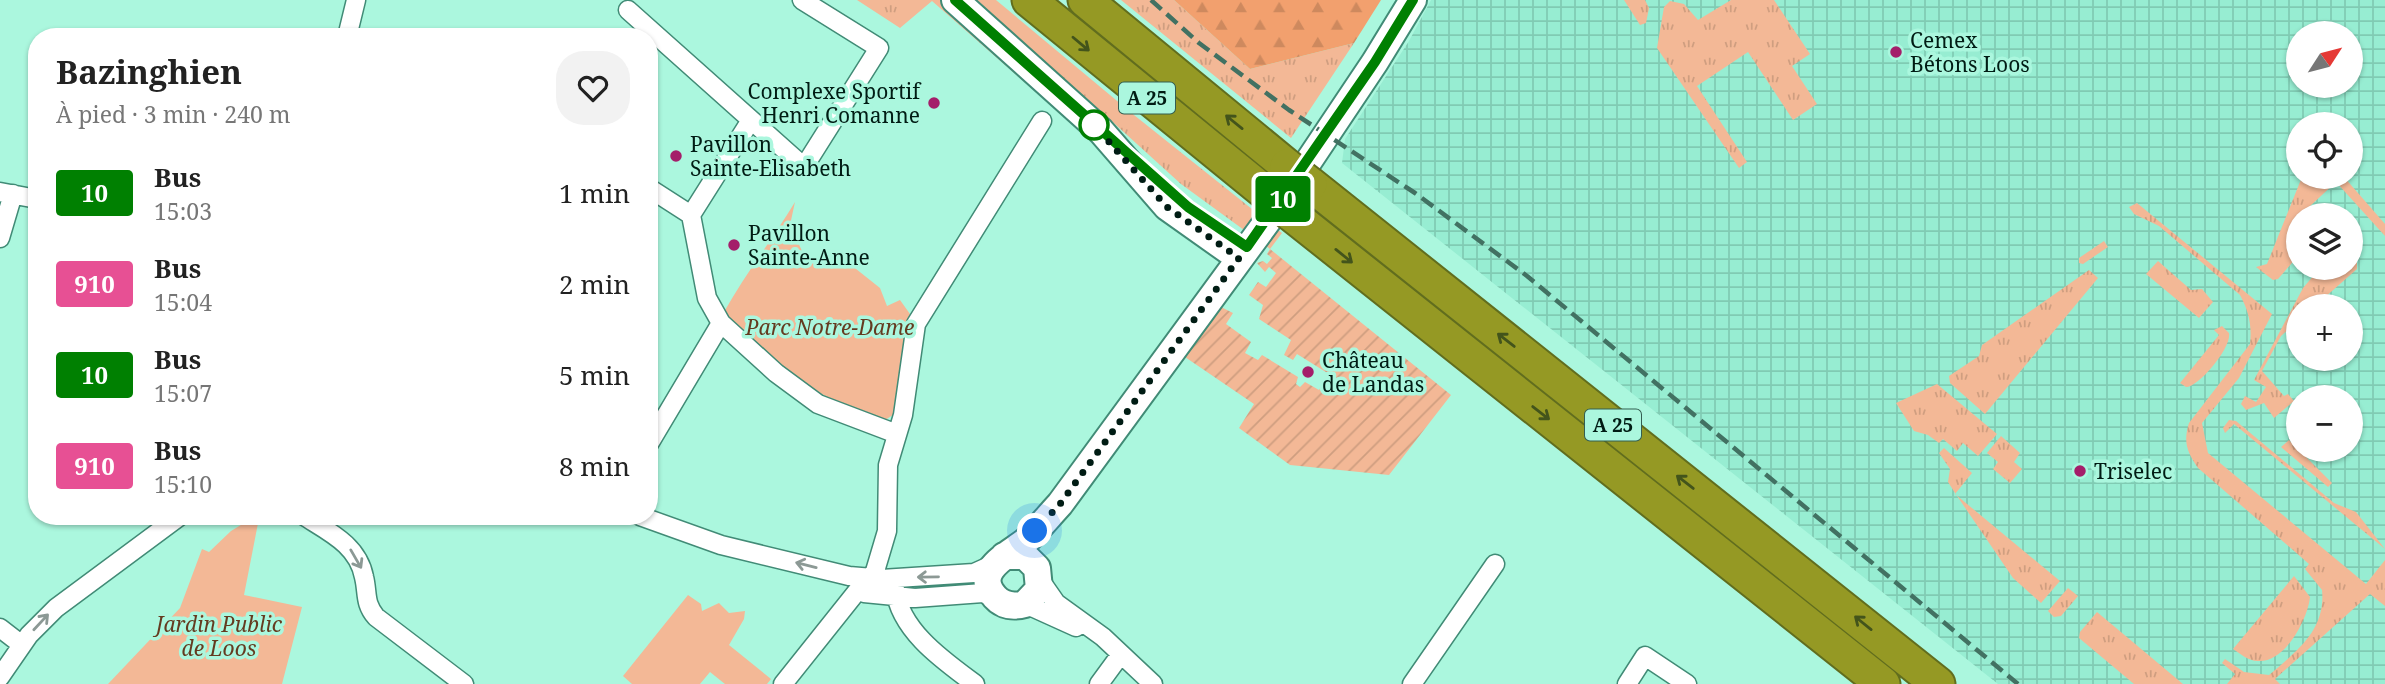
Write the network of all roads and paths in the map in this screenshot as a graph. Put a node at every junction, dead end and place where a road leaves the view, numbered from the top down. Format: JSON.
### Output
{"nodes":[{"id":1,"x":356,"y":0,"type":"edge"},
{"id":2,"x":802,"y":0,"type":"edge"},
{"id":3,"x":955,"y":0,"type":"edge"},
{"id":4,"x":1029,"y":0,"type":"edge"},
{"id":5,"x":1085,"y":0,"type":"edge"},
{"id":6,"x":1412,"y":1,"type":"edge"},
{"id":7,"x":628,"y":10,"type":"dead end"},
{"id":8,"x":349,"y":28,"type":"edge"},
{"id":9,"x":644,"y":28,"type":"edge"},
{"id":10,"x":658,"y":42,"type":"edge"},
{"id":11,"x":751,"y":120,"type":"junction"},
{"id":12,"x":1042,"y":121,"type":"dead end"},
{"id":13,"x":7,"y":193,"type":"edge"},
{"id":14,"x":658,"y":194,"type":"edge"},
{"id":15,"x":28,"y":197,"type":"edge"},
{"id":16,"x":1275,"y":209,"type":"junction"},
{"id":17,"x":691,"y":215,"type":"junction"},
{"id":18,"x":0,"y":238,"type":"edge"},
{"id":19,"x":1243,"y":252,"type":"junction"},
{"id":20,"x":720,"y":323,"type":"junction"},
{"id":21,"x":658,"y":429,"type":"edge"},
{"id":22,"x":897,"y":433,"type":"junction"},
{"id":23,"x":1060,"y":504,"type":"junction"},
{"id":24,"x":658,"y":522,"type":"edge"},
{"id":25,"x":168,"y":525,"type":"edge"},
{"id":26,"x":319,"y":525,"type":"edge"},
{"id":27,"x":999,"y":560,"type":"junction"},
{"id":28,"x":1495,"y":564,"type":"dead end"},
{"id":29,"x":1738,"y":570,"type":"junction"},
{"id":30,"x":1039,"y":574,"type":"junction"},
{"id":31,"x":901,"y":578,"type":"junction"},
{"id":32,"x":873,"y":585,"type":"junction"},
{"id":33,"x":896,"y":597,"type":"junction"},
{"id":34,"x":1009,"y":602,"type":"junction"},
{"id":35,"x":0,"y":628,"type":"edge"},
{"id":36,"x":22,"y":645,"type":"junction"},
{"id":37,"x":1121,"y":654,"type":"junction"},
{"id":38,"x":1927,"y":675,"type":"edge"},
{"id":39,"x":0,"y":677,"type":"edge"},
{"id":40,"x":464,"y":684,"type":"edge"},
{"id":41,"x":783,"y":684,"type":"edge"},
{"id":42,"x":975,"y":684,"type":"edge"},
{"id":43,"x":1098,"y":684,"type":"edge"},
{"id":44,"x":1153,"y":684,"type":"edge"},
{"id":45,"x":1412,"y":684,"type":"edge"},
{"id":46,"x":1627,"y":684,"type":"edge"},
{"id":47,"x":1687,"y":684,"type":"edge"},
{"id":48,"x":1867,"y":684,"type":"edge"},
{"id":49,"x":1883,"y":684,"type":"edge"}],
"edges":[{"from":1,"to":8,"type":"street"},
{"from":2,"to":11,"type":"street"},
{"from":3,"to":19,"type":"street"},
{"from":4,"to":16,"type":"highway","number":"A 25","one_way":true},
{"from":38,"to":5,"type":"highway","number":"A 25","one_way":true},
{"from":6,"to":16,"type":"street"},
{"from":7,"to":9,"type":"street"},
{"from":10,"to":11,"type":"street"},
{"from":11,"to":17,"type":"street"},
{"from":12,"to":22,"type":"street"},
{"from":13,"to":15,"type":"street"},
{"from":13,"to":18,"type":"street"},
{"from":14,"to":17,"type":"street"},
{"from":16,"to":19,"type":"street"},
{"from":16,"to":29,"type":"highway","number":"A 25","one_way":true},
{"from":17,"to":20,"type":"street"},
{"from":19,"to":23,"type":"street"},
{"from":20,"to":21,"type":"street"},
{"from":20,"to":22,"type":"street"},
{"from":22,"to":32,"type":"street"},
{"from":23,"to":27,"type":"street"},
{"from":23,"to":30,"type":"street"},
{"from":32,"to":24,"type":"street","one_way":true},
{"from":36,"to":25,"type":"street","one_way":true},
{"from":26,"to":40,"type":"street","one_way":true},
{"from":27,"to":30,"type":"street"},
{"from":27,"to":31,"type":"street","one_way":true},
{"from":27,"to":34,"type":"street"},
{"from":28,"to":45,"type":"street"},
{"from":29,"to":48,"type":"highway"},
{"from":29,"to":49,"type":"highway","number":"A 25"},
{"from":30,"to":34,"type":"street"},
{"from":30,"to":37,"type":"street"},
{"from":31,"to":32,"type":"street"},
{"from":31,"to":33,"type":"street"},
{"from":32,"to":33,"type":"street"},
{"from":32,"to":41,"type":"street"},
{"from":33,"to":34,"type":"street"},
{"from":33,"to":42,"type":"street"},
{"from":34,"to":37,"type":"street"},
{"from":35,"to":36,"type":"street"},
{"from":36,"to":39,"type":"street"},
{"from":37,"to":43,"type":"street"},
{"from":37,"to":44,"type":"street"},
{"from":46,"to":47,"type":"street"}]}
